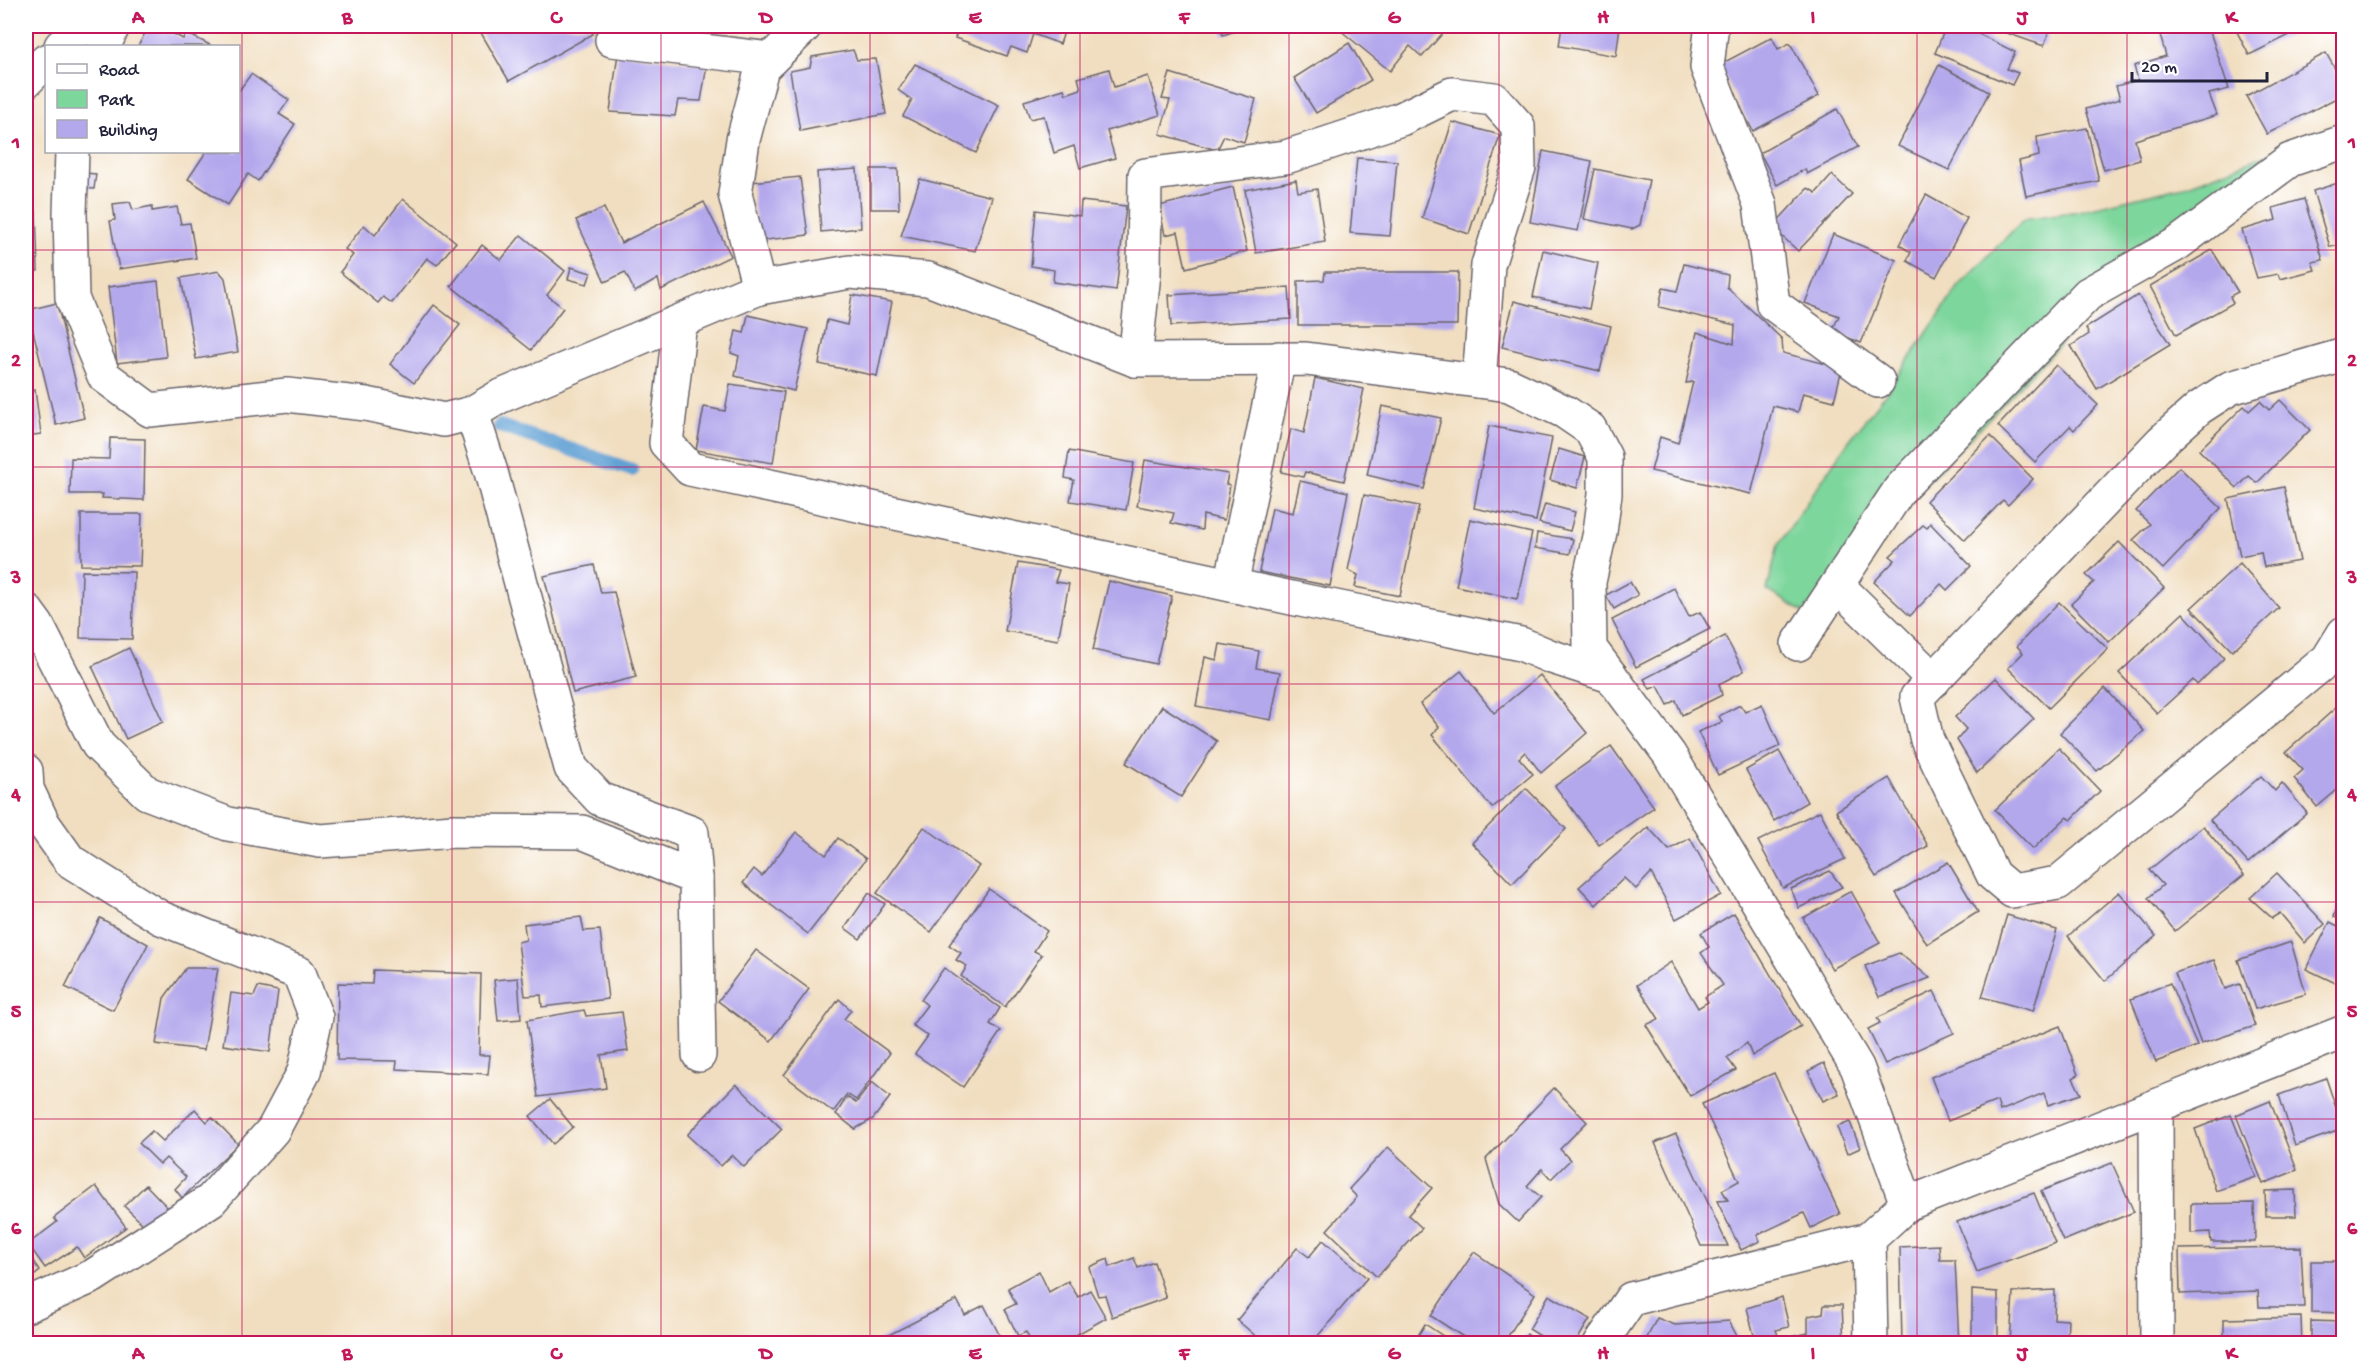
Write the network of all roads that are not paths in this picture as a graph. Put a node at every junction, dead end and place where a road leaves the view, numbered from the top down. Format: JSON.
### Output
{"nodes":[{"id":1,"x":83,"y":26,"type":"edge"},
{"id":2,"x":113,"y":26,"type":"edge"},
{"id":3,"x":805,"y":26,"type":"edge"},
{"id":4,"x":1714,"y":28,"type":"edge"},
{"id":5,"x":612,"y":40,"type":"dead end"},
{"id":6,"x":62,"y":45,"type":"edge"},
{"id":7,"x":104,"y":45,"type":"edge"},
{"id":8,"x":771,"y":59,"type":"junction"},
{"id":9,"x":45,"y":62,"type":"edge"},
{"id":10,"x":26,"y":81,"type":"edge"},
{"id":11,"x":2343,"y":142,"type":"edge"},
{"id":12,"x":72,"y":153,"type":"edge"},
{"id":13,"x":759,"y":288,"type":"junction"},
{"id":14,"x":680,"y":322,"type":"junction"},
{"id":15,"x":2343,"y":355,"type":"edge"},
{"id":16,"x":1279,"y":358,"type":"junction"},
{"id":17,"x":1135,"y":360,"type":"junction"},
{"id":18,"x":1479,"y":381,"type":"junction"},
{"id":19,"x":1878,"y":381,"type":"dead end"},
{"id":20,"x":472,"y":413,"type":"junction"},
{"id":21,"x":1231,"y":585,"type":"junction"},
{"id":22,"x":1837,"y":585,"type":"junction"},
{"id":23,"x":26,"y":610,"type":"edge"},
{"id":24,"x":2343,"y":633,"type":"edge"},
{"id":25,"x":1798,"y":644,"type":"dead end"},
{"id":26,"x":1611,"y":676,"type":"junction"},
{"id":27,"x":1934,"y":680,"type":"junction"},
{"id":28,"x":26,"y":771,"type":"edge"},
{"id":29,"x":696,"y":878,"type":"junction"},
{"id":30,"x":2343,"y":1032,"type":"edge"},
{"id":31,"x":699,"y":1055,"type":"dead end"},
{"id":32,"x":2156,"y":1107,"type":"junction"},
{"id":33,"x":1907,"y":1204,"type":"junction"},
{"id":34,"x":1869,"y":1239,"type":"junction"},
{"id":35,"x":26,"y":1306,"type":"edge"},
{"id":36,"x":1600,"y":1344,"type":"edge"},
{"id":37,"x":1871,"y":1344,"type":"edge"},
{"id":38,"x":2157,"y":1344,"type":"edge"}],
"edges":[{"from":1,"to":6,"type":"street"},
{"from":2,"to":7,"type":"street"},
{"from":3,"to":8,"type":"street"},
{"from":4,"to":19,"type":"street"},
{"from":5,"to":8,"type":"street"},
{"from":8,"to":13,"type":"street"},
{"from":9,"to":10,"type":"street"},
{"from":11,"to":22,"type":"street"},
{"from":12,"to":20,"type":"street"},
{"from":13,"to":14,"type":"street"},
{"from":13,"to":17,"type":"street"},
{"from":14,"to":20,"type":"street"},
{"from":14,"to":21,"type":"street"},
{"from":15,"to":27,"type":"street"},
{"from":16,"to":17,"type":"street"},
{"from":16,"to":18,"type":"street"},
{"from":16,"to":21,"type":"street"},
{"from":17,"to":18,"type":"street"},
{"from":18,"to":26,"type":"street"},
{"from":20,"to":29,"type":"street"},
{"from":21,"to":26,"type":"street"},
{"from":22,"to":25,"type":"street"},
{"from":22,"to":27,"type":"street"},
{"from":23,"to":29,"type":"street"},
{"from":24,"to":27,"type":"street"},
{"from":26,"to":33,"type":"street"},
{"from":28,"to":35,"type":"street"},
{"from":29,"to":31,"type":"street"},
{"from":30,"to":32,"type":"street"},
{"from":32,"to":33,"type":"street"},
{"from":32,"to":38,"type":"street"},
{"from":33,"to":34,"type":"street"},
{"from":34,"to":36,"type":"street"},
{"from":34,"to":37,"type":"street"}]}
